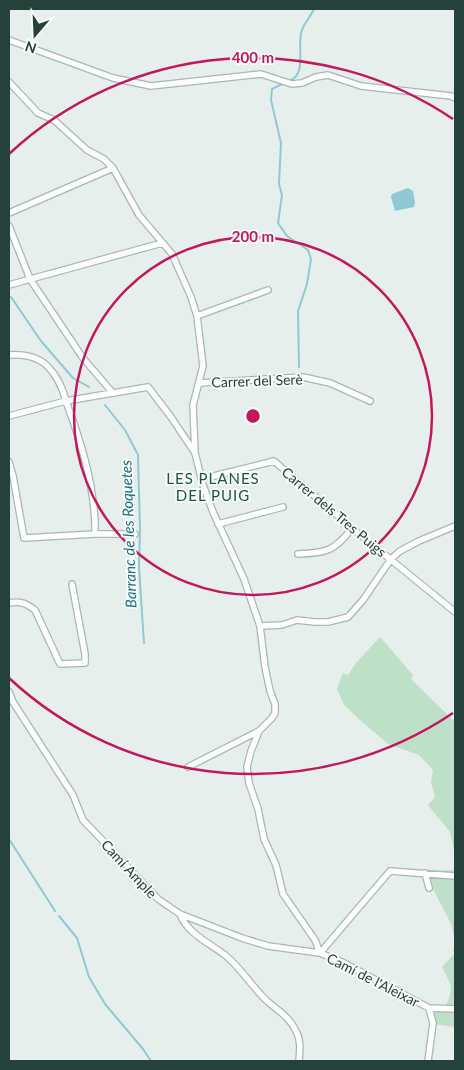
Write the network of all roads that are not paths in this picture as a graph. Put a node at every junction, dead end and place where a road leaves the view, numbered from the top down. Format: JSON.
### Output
{"nodes":[{"id":1,"x":9,"y":40,"type":"edge"},
{"id":2,"x":9,"y":82,"type":"edge"},
{"id":3,"x":455,"y":98,"type":"edge"},
{"id":4,"x":113,"y":168,"type":"junction"},
{"id":5,"x":9,"y":213,"type":"edge"},
{"id":6,"x":9,"y":226,"type":"edge"},
{"id":7,"x":162,"y":243,"type":"junction"},
{"id":8,"x":30,"y":279,"type":"junction"},
{"id":9,"x":9,"y":285,"type":"edge"},
{"id":10,"x":268,"y":290,"type":"dead end"},
{"id":11,"x":197,"y":316,"type":"junction"},
{"id":12,"x":9,"y":356,"type":"edge"},
{"id":13,"x":199,"y":383,"type":"junction"},
{"id":14,"x":112,"y":392,"type":"junction"},
{"id":15,"x":66,"y":401,"type":"junction"},
{"id":16,"x":370,"y":401,"type":"dead end"},
{"id":17,"x":9,"y":416,"type":"edge"},
{"id":18,"x":195,"y":453,"type":"junction"},
{"id":19,"x":9,"y":462,"type":"edge"},
{"id":20,"x":200,"y":472,"type":"junction"},
{"id":21,"x":283,"y":507,"type":"dead end"},
{"id":22,"x":218,"y":524,"type":"junction"},
{"id":23,"x":455,"y":526,"type":"edge"},
{"id":24,"x":352,"y":528,"type":"junction"},
{"id":25,"x":95,"y":534,"type":"junction"},
{"id":26,"x":135,"y":534,"type":"dead end"},
{"id":27,"x":298,"y":554,"type":"dead end"},
{"id":28,"x":391,"y":559,"type":"junction"},
{"id":29,"x":72,"y":584,"type":"dead end"},
{"id":30,"x":9,"y":603,"type":"edge"},
{"id":31,"x":455,"y":612,"type":"edge"},
{"id":32,"x":260,"y":626,"type":"junction"},
{"id":33,"x":9,"y":692,"type":"edge"},
{"id":34,"x":259,"y":731,"type":"junction"},
{"id":35,"x":188,"y":767,"type":"dead end"},
{"id":36,"x":425,"y":873,"type":"junction"},
{"id":37,"x":455,"y":876,"type":"edge"},
{"id":38,"x":429,"y":888,"type":"dead end"},
{"id":39,"x":180,"y":914,"type":"junction"},
{"id":40,"x":320,"y":953,"type":"junction"},
{"id":41,"x":429,"y":1008,"type":"junction"},
{"id":42,"x":455,"y":1009,"type":"edge"},
{"id":43,"x":299,"y":1061,"type":"edge"},
{"id":44,"x":428,"y":1061,"type":"edge"}],
"edges":[{"from":1,"to":3,"type":"street"},
{"from":2,"to":4,"type":"street"},
{"from":4,"to":5,"type":"street"},
{"from":4,"to":7,"type":"street"},
{"from":6,"to":8,"type":"street"},
{"from":7,"to":8,"type":"street"},
{"from":7,"to":11,"type":"street"},
{"from":8,"to":9,"type":"street"},
{"from":8,"to":14,"type":"street"},
{"from":10,"to":11,"type":"street"},
{"from":11,"to":13,"type":"street"},
{"from":12,"to":15,"type":"street"},
{"from":13,"to":16,"type":"street","name":"Carrer del Serè"},
{"from":13,"to":18,"type":"street"},
{"from":14,"to":15,"type":"street"},
{"from":14,"to":18,"type":"street"},
{"from":15,"to":17,"type":"street"},
{"from":15,"to":25,"type":"street"},
{"from":18,"to":20,"type":"street"},
{"from":19,"to":25,"type":"street"},
{"from":20,"to":22,"type":"street"},
{"from":20,"to":24,"type":"street","name":"Carrer dels Tres Puigs"},
{"from":21,"to":22,"type":"street"},
{"from":22,"to":32,"type":"street"},
{"from":23,"to":28,"type":"street"},
{"from":24,"to":27,"type":"street"},
{"from":24,"to":28,"type":"street","name":"Carrer dels Tres Puigs"},
{"from":25,"to":26,"type":"street"},
{"from":28,"to":31,"type":"street","name":"Carrer dels Tres Puigs"},
{"from":28,"to":32,"type":"street"},
{"from":29,"to":30,"type":"street"},
{"from":32,"to":34,"type":"street"},
{"from":33,"to":39,"type":"street","name":"Camí Ample"},
{"from":34,"to":35,"type":"street"},
{"from":34,"to":40,"type":"street"},
{"from":36,"to":37,"type":"street"},
{"from":36,"to":38,"type":"street"},
{"from":36,"to":40,"type":"street"},
{"from":39,"to":40,"type":"street","name":"Camí Ample"},
{"from":39,"to":43,"type":"street"},
{"from":40,"to":41,"type":"street","name":"Camí de l'Aleixar"},
{"from":41,"to":42,"type":"street","name":"Camí de l'Aleixar"},
{"from":41,"to":44,"type":"street"}]}
